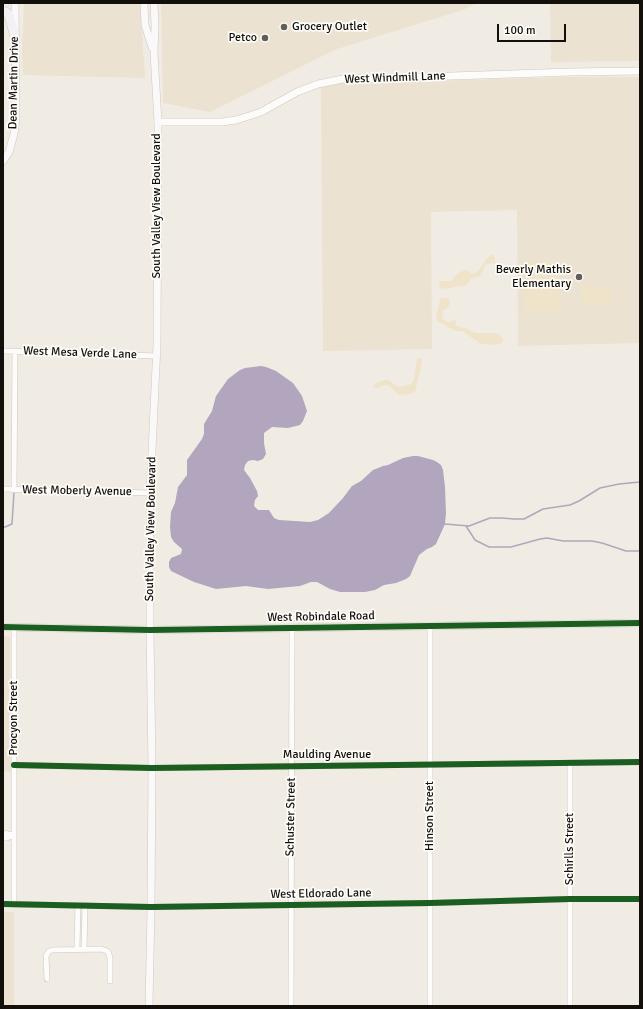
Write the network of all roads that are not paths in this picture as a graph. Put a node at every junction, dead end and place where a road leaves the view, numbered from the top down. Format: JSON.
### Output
{"nodes":[{"id":1,"x":15,"y":3,"type":"edge"},
{"id":2,"x":144,"y":3,"type":"edge"},
{"id":3,"x":154,"y":3,"type":"edge"},
{"id":4,"x":3,"y":10,"type":"edge"},
{"id":5,"x":15,"y":36,"type":"junction"},
{"id":6,"x":154,"y":53,"type":"junction"},
{"id":7,"x":640,"y":71,"type":"edge"},
{"id":8,"x":158,"y":122,"type":"junction"},
{"id":9,"x":3,"y":161,"type":"edge"},
{"id":10,"x":3,"y":351,"type":"edge"},
{"id":11,"x":15,"y":352,"type":"junction"},
{"id":12,"x":157,"y":356,"type":"junction"},
{"id":13,"x":3,"y":489,"type":"edge"},
{"id":14,"x":14,"y":490,"type":"junction"},
{"id":15,"x":150,"y":493,"type":"junction"},
{"id":16,"x":640,"y":623,"type":"edge"},
{"id":17,"x":430,"y":626,"type":"junction"},
{"id":18,"x":3,"y":627,"type":"edge"},
{"id":19,"x":14,"y":627,"type":"junction"},
{"id":20,"x":292,"y":628,"type":"junction"},
{"id":21,"x":150,"y":630,"type":"junction"},
{"id":22,"x":640,"y":762,"type":"edge"},
{"id":23,"x":570,"y":763,"type":"junction"},
{"id":24,"x":430,"y":764,"type":"junction"},
{"id":25,"x":14,"y":766,"type":"junction"},
{"id":26,"x":292,"y":766,"type":"junction"},
{"id":27,"x":152,"y":768,"type":"junction"},
{"id":28,"x":3,"y":833,"type":"edge"},
{"id":29,"x":14,"y":835,"type":"junction"},
{"id":30,"x":3,"y":838,"type":"edge"},
{"id":31,"x":570,"y":899,"type":"junction"},
{"id":32,"x":640,"y":899,"type":"edge"},
{"id":33,"x":430,"y":903,"type":"junction"},
{"id":34,"x":3,"y":904,"type":"edge"},
{"id":35,"x":14,"y":904,"type":"junction"},
{"id":36,"x":78,"y":905,"type":"junction"},
{"id":37,"x":291,"y":905,"type":"junction"},
{"id":38,"x":84,"y":906,"type":"junction"},
{"id":39,"x":152,"y":906,"type":"junction"},
{"id":40,"x":77,"y":949,"type":"junction"},
{"id":41,"x":84,"y":949,"type":"junction"},
{"id":42,"x":47,"y":979,"type":"dead end"},
{"id":43,"x":110,"y":981,"type":"dead end"},
{"id":44,"x":149,"y":1006,"type":"edge"},
{"id":45,"x":291,"y":1006,"type":"edge"},
{"id":46,"x":430,"y":1006,"type":"edge"},
{"id":47,"x":570,"y":1006,"type":"edge"}],
"edges":[{"from":1,"to":5,"type":"main road","name":"Dean Martin Drive"},
{"from":2,"to":6,"type":"main road","name":"South Valley View Boulevard"},
{"from":3,"to":6,"type":"main road","name":"South Valley View Boulevard"},
{"from":4,"to":5,"type":"highway"},
{"from":5,"to":9,"type":"main road","name":"Dean Martin Drive"},
{"from":6,"to":8,"type":"main road","name":"South Valley View Boulevard"},
{"from":7,"to":8,"type":"street","name":"West Windmill Lane"},
{"from":8,"to":12,"type":"main road","name":"South Valley View Boulevard"},
{"from":10,"to":11,"type":"street","name":"West Mesa Verde Lane"},
{"from":11,"to":12,"type":"street","name":"West Mesa Verde Lane"},
{"from":11,"to":14,"type":"street"},
{"from":12,"to":15,"type":"main road","name":"South Valley View Boulevard"},
{"from":13,"to":14,"type":"street","name":"West Moberly Avenue"},
{"from":14,"to":15,"type":"street","name":"West Moberly Avenue"},
{"from":15,"to":21,"type":"main road","name":"South Valley View Boulevard"},
{"from":16,"to":17,"type":"street","name":"West Robindale Road"},
{"from":17,"to":20,"type":"street","name":"West Robindale Road"},
{"from":17,"to":24,"type":"street","name":"Hinson Street"},
{"from":18,"to":19,"type":"street","name":"West Robindale Road"},
{"from":19,"to":21,"type":"street","name":"West Robindale Road"},
{"from":19,"to":25,"type":"street","name":"Procyon Street"},
{"from":20,"to":21,"type":"street","name":"West Robindale Road"},
{"from":20,"to":26,"type":"street","name":"Schuster Street"},
{"from":21,"to":27,"type":"main road","name":"South Valley View Boulevard"},
{"from":22,"to":23,"type":"street","name":"Maulding Avenue"},
{"from":23,"to":24,"type":"street","name":"Maulding Avenue"},
{"from":23,"to":31,"type":"street","name":"Schirlls Street"},
{"from":24,"to":26,"type":"street","name":"Maulding Avenue"},
{"from":24,"to":33,"type":"street","name":"Hinson Street"},
{"from":25,"to":27,"type":"street","name":"Maulding Avenue"},
{"from":25,"to":29,"type":"street","name":"Procyon Street"},
{"from":26,"to":27,"type":"street","name":"Maulding Avenue"},
{"from":26,"to":37,"type":"street","name":"Schuster Street"},
{"from":27,"to":39,"type":"main road","name":"South Valley View Boulevard"},
{"from":28,"to":29,"type":"street"},
{"from":29,"to":30,"type":"street"},
{"from":29,"to":35,"type":"street","name":"Procyon Street"},
{"from":31,"to":32,"type":"street","name":"West Eldorado Lane"},
{"from":31,"to":33,"type":"street","name":"West Eldorado Lane"},
{"from":31,"to":47,"type":"street","name":"Schirlls Street"},
{"from":33,"to":37,"type":"street","name":"West Eldorado Lane"},
{"from":33,"to":46,"type":"street","name":"Hinson Street"},
{"from":34,"to":35,"type":"street","name":"West Eldorado Lane"},
{"from":35,"to":36,"type":"street","name":"West Eldorado Lane"},
{"from":36,"to":38,"type":"street","name":"West Eldorado Lane"},
{"from":36,"to":40,"type":"street"},
{"from":37,"to":39,"type":"street","name":"West Eldorado Lane"},
{"from":37,"to":45,"type":"street","name":"Schuster Street"},
{"from":38,"to":39,"type":"street","name":"West Eldorado Lane"},
{"from":38,"to":41,"type":"street"},
{"from":39,"to":44,"type":"main road","name":"South Valley View Boulevard"},
{"from":40,"to":41,"type":"street"},
{"from":40,"to":42,"type":"street"},
{"from":41,"to":43,"type":"street"}]}
